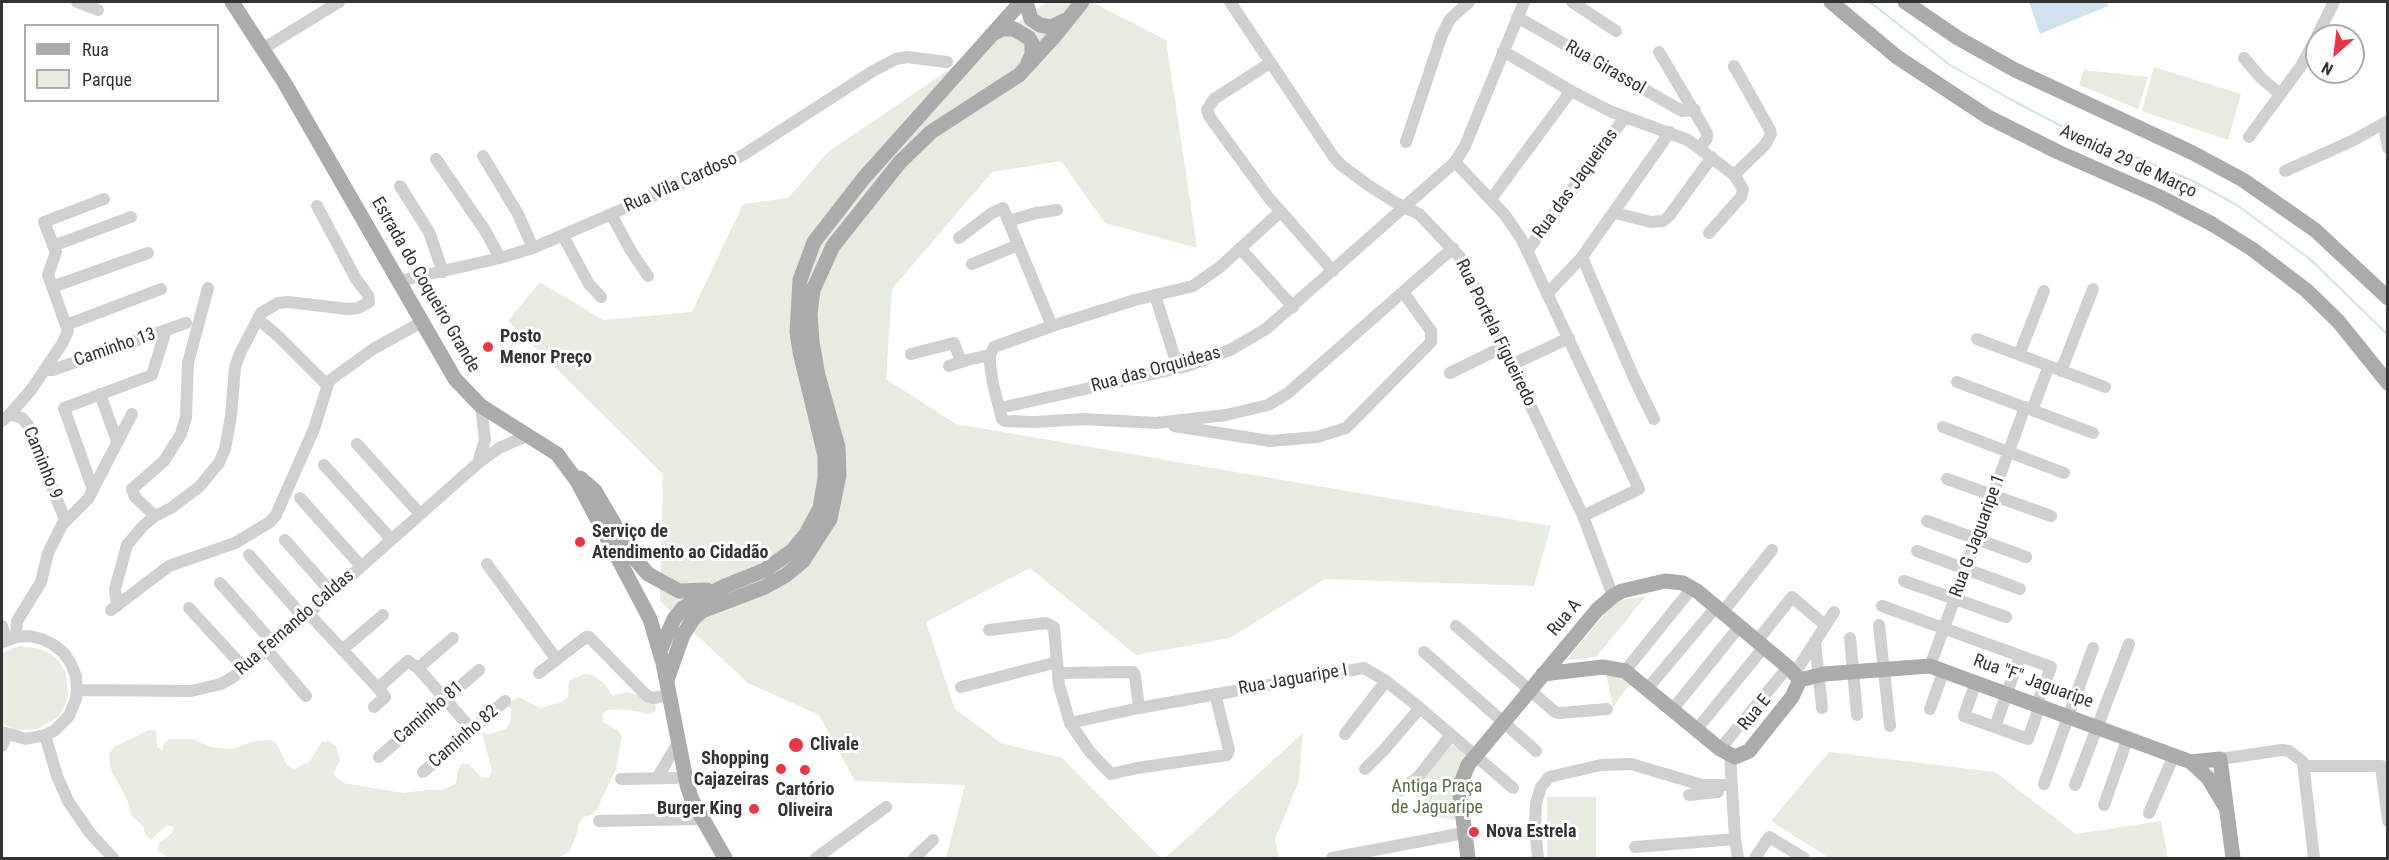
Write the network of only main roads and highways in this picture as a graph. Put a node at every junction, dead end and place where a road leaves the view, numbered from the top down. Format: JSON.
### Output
{"nodes":[{"id":1,"x":232,"y":2,"type":"edge"},
{"id":2,"x":1021,"y":2,"type":"edge"},
{"id":3,"x":1026,"y":2,"type":"edge"},
{"id":4,"x":1082,"y":2,"type":"edge"},
{"id":5,"x":1831,"y":2,"type":"edge"},
{"id":6,"x":1905,"y":2,"type":"edge"},
{"id":7,"x":1072,"y":16,"type":"junction"},
{"id":8,"x":988,"y":37,"type":"junction"},
{"id":9,"x":1019,"y":75,"type":"junction"},
{"id":10,"x":2340,"y":251,"type":"junction"},
{"id":11,"x":2388,"y":284,"type":"edge"},
{"id":12,"x":2388,"y":298,"type":"edge"},
{"id":13,"x":2388,"y":383,"type":"edge"},
{"id":14,"x":568,"y":468,"type":"junction"},
{"id":15,"x":725,"y":586,"type":"junction"},
{"id":16,"x":660,"y":651,"type":"junction"},
{"id":17,"x":1794,"y":673,"type":"junction"},
{"id":18,"x":1543,"y":674,"type":"junction"},
{"id":19,"x":667,"y":689,"type":"junction"},
{"id":20,"x":2191,"y":762,"type":"junction"},
{"id":21,"x":2217,"y":780,"type":"junction"},
{"id":22,"x":725,"y":858,"type":"edge"},
{"id":23,"x":1468,"y":858,"type":"edge"},
{"id":24,"x":2233,"y":858,"type":"edge"}],
"edges":[{"from":1,"to":14,"type":"main road","name":"Estrada do Coqueiro Grande"},
{"from":2,"to":8,"type":"main road"},
{"from":3,"to":7,"type":"main road"},
{"from":4,"to":7,"type":"main road"},
{"from":5,"to":13,"type":"main road","name":"Avenida 29 de Março"},
{"from":6,"to":10,"type":"main road","name":"Avenida 29 de Março"},
{"from":7,"to":9,"type":"main road"},
{"from":8,"to":9,"type":"main road"},
{"from":8,"to":15,"type":"main road"},
{"from":9,"to":19,"type":"main road"},
{"from":10,"to":11,"type":"main road"},
{"from":10,"to":12,"type":"main road","name":"Avenida 29 de Março"},
{"from":14,"to":15,"type":"main road"},
{"from":14,"to":16,"type":"main road","name":"Estrada do Coqueiro Grande"},
{"from":15,"to":16,"type":"main road"},
{"from":16,"to":19,"type":"main road","name":"Estrada do Coqueiro Grande"},
{"from":17,"to":18,"type":"main road","name":"Rua A"},
{"from":17,"to":18,"type":"main road","name":"Rua E"},
{"from":17,"to":20,"type":"main road","name":"Rua \"F\" Jaguaripe"},
{"from":18,"to":23,"type":"main road","name":"Rua A"},
{"from":19,"to":22,"type":"main road","name":"Estrada do Coqueiro Grande"},
{"from":20,"to":21,"type":"main road","name":"Rua \"F\" Jaguaripe"},
{"from":20,"to":21,"type":"main road"},
{"from":21,"to":24,"type":"main road","name":"Rua \"F\" Jaguaripe"}]}
